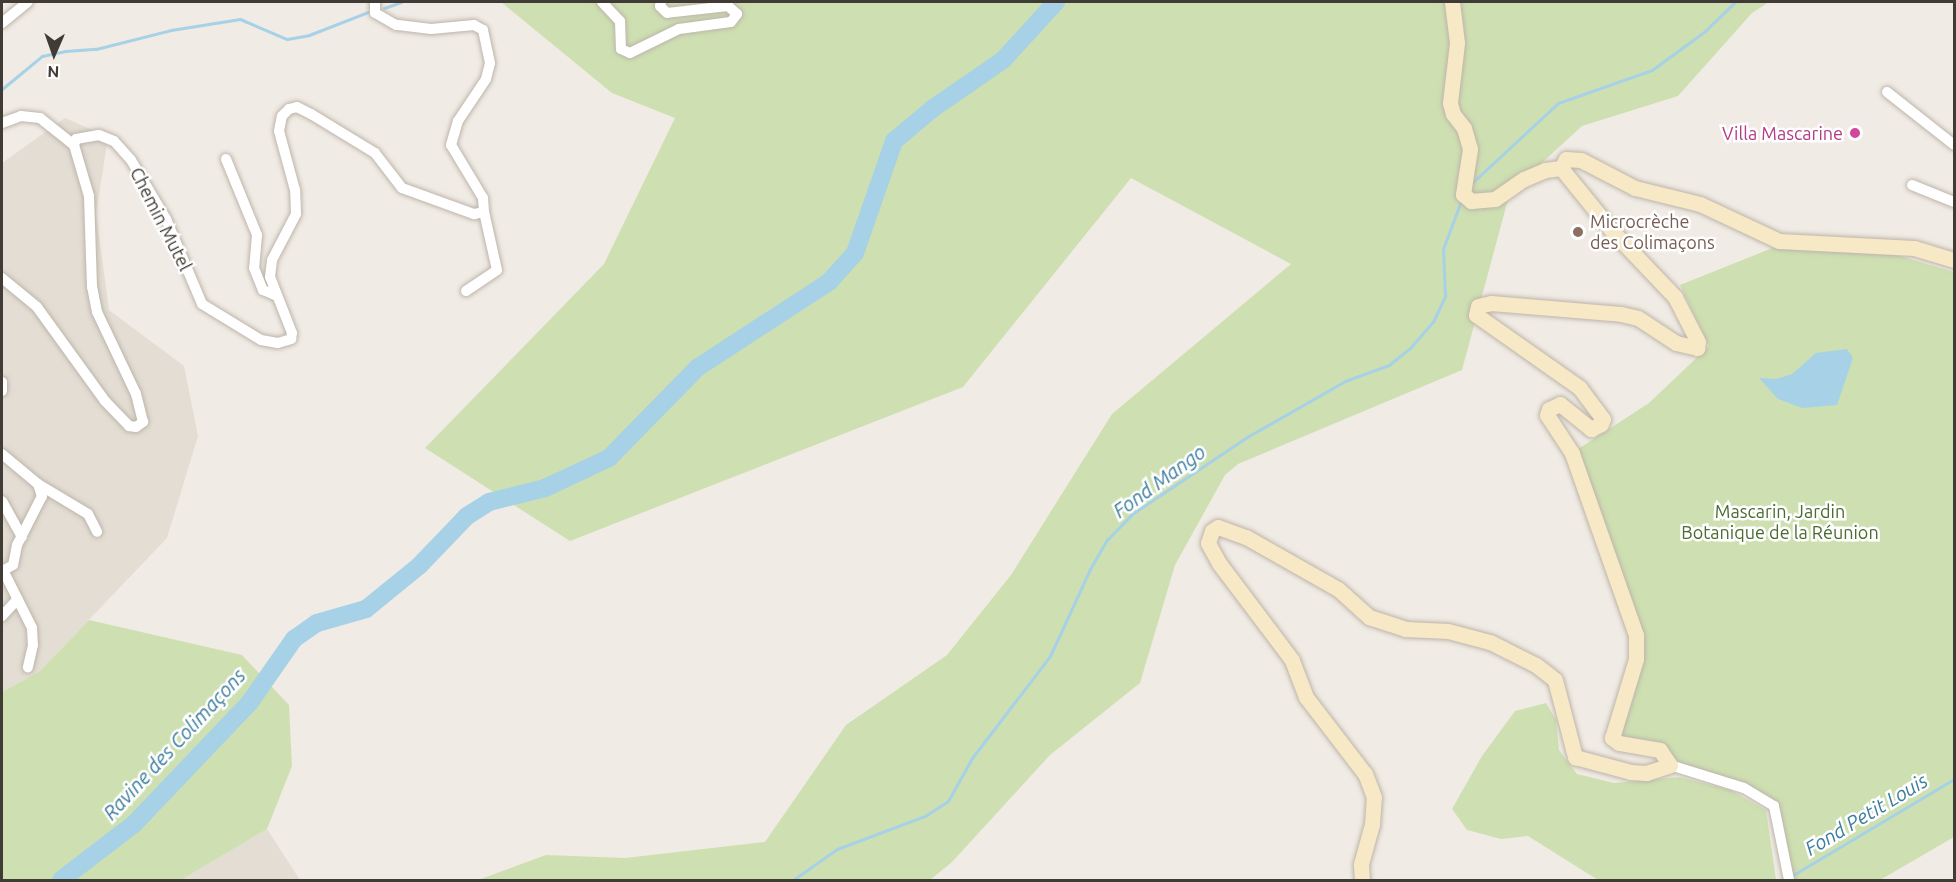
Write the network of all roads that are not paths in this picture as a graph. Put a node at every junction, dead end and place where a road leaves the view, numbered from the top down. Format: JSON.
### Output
{"nodes":[{"id":1,"x":28,"y":2,"type":"edge"},
{"id":2,"x":375,"y":2,"type":"edge"},
{"id":3,"x":602,"y":2,"type":"edge"},
{"id":4,"x":661,"y":2,"type":"edge"},
{"id":5,"x":1452,"y":2,"type":"edge"},
{"id":6,"x":2,"y":23,"type":"edge"},
{"id":7,"x":1887,"y":93,"type":"dead end"},
{"id":8,"x":2,"y":123,"type":"edge"},
{"id":9,"x":1953,"y":141,"type":"edge"},
{"id":10,"x":74,"y":145,"type":"junction"},
{"id":11,"x":226,"y":159,"type":"dead end"},
{"id":12,"x":1562,"y":168,"type":"junction"},
{"id":13,"x":1912,"y":185,"type":"dead end"},
{"id":14,"x":1954,"y":202,"type":"edge"},
{"id":15,"x":484,"y":212,"type":"junction"},
{"id":16,"x":1954,"y":260,"type":"edge"},
{"id":17,"x":2,"y":278,"type":"edge"},
{"id":18,"x":466,"y":291,"type":"dead end"},
{"id":19,"x":278,"y":296,"type":"junction"},
{"id":20,"x":2,"y":382,"type":"edge"},
{"id":21,"x":2,"y":391,"type":"edge"},
{"id":22,"x":2,"y":454,"type":"edge"},
{"id":23,"x":38,"y":484,"type":"junction"},
{"id":24,"x":2,"y":501,"type":"edge"},
{"id":25,"x":97,"y":532,"type":"dead end"},
{"id":26,"x":22,"y":537,"type":"junction"},
{"id":27,"x":3,"y":572,"type":"edge"},
{"id":28,"x":18,"y":599,"type":"junction"},
{"id":29,"x":2,"y":616,"type":"edge"},
{"id":30,"x":28,"y":667,"type":"dead end"},
{"id":31,"x":1670,"y":765,"type":"junction"},
{"id":32,"x":1362,"y":880,"type":"edge"},
{"id":33,"x":1789,"y":880,"type":"edge"}],
"edges":[{"from":1,"to":6,"type":"street"},
{"from":2,"to":15,"type":"street"},
{"from":3,"to":4,"type":"street"},
{"from":5,"to":12,"type":"main road"},
{"from":7,"to":9,"type":"street"},
{"from":8,"to":10,"type":"street"},
{"from":10,"to":17,"type":"street"},
{"from":10,"to":19,"type":"street","name":"Chemin Mutel"},
{"from":11,"to":19,"type":"street"},
{"from":12,"to":16,"type":"main road"},
{"from":12,"to":31,"type":"main road"},
{"from":13,"to":14,"type":"street"},
{"from":15,"to":18,"type":"street"},
{"from":15,"to":19,"type":"street","name":"Chemin Mutel"},
{"from":20,"to":21,"type":"street"},
{"from":22,"to":23,"type":"street"},
{"from":23,"to":25,"type":"street"},
{"from":23,"to":26,"type":"street"},
{"from":24,"to":26,"type":"street"},
{"from":26,"to":27,"type":"street"},
{"from":27,"to":28,"type":"street"},
{"from":28,"to":29,"type":"street"},
{"from":28,"to":30,"type":"street"},
{"from":31,"to":32,"type":"main road"},
{"from":31,"to":33,"type":"street"}]}
